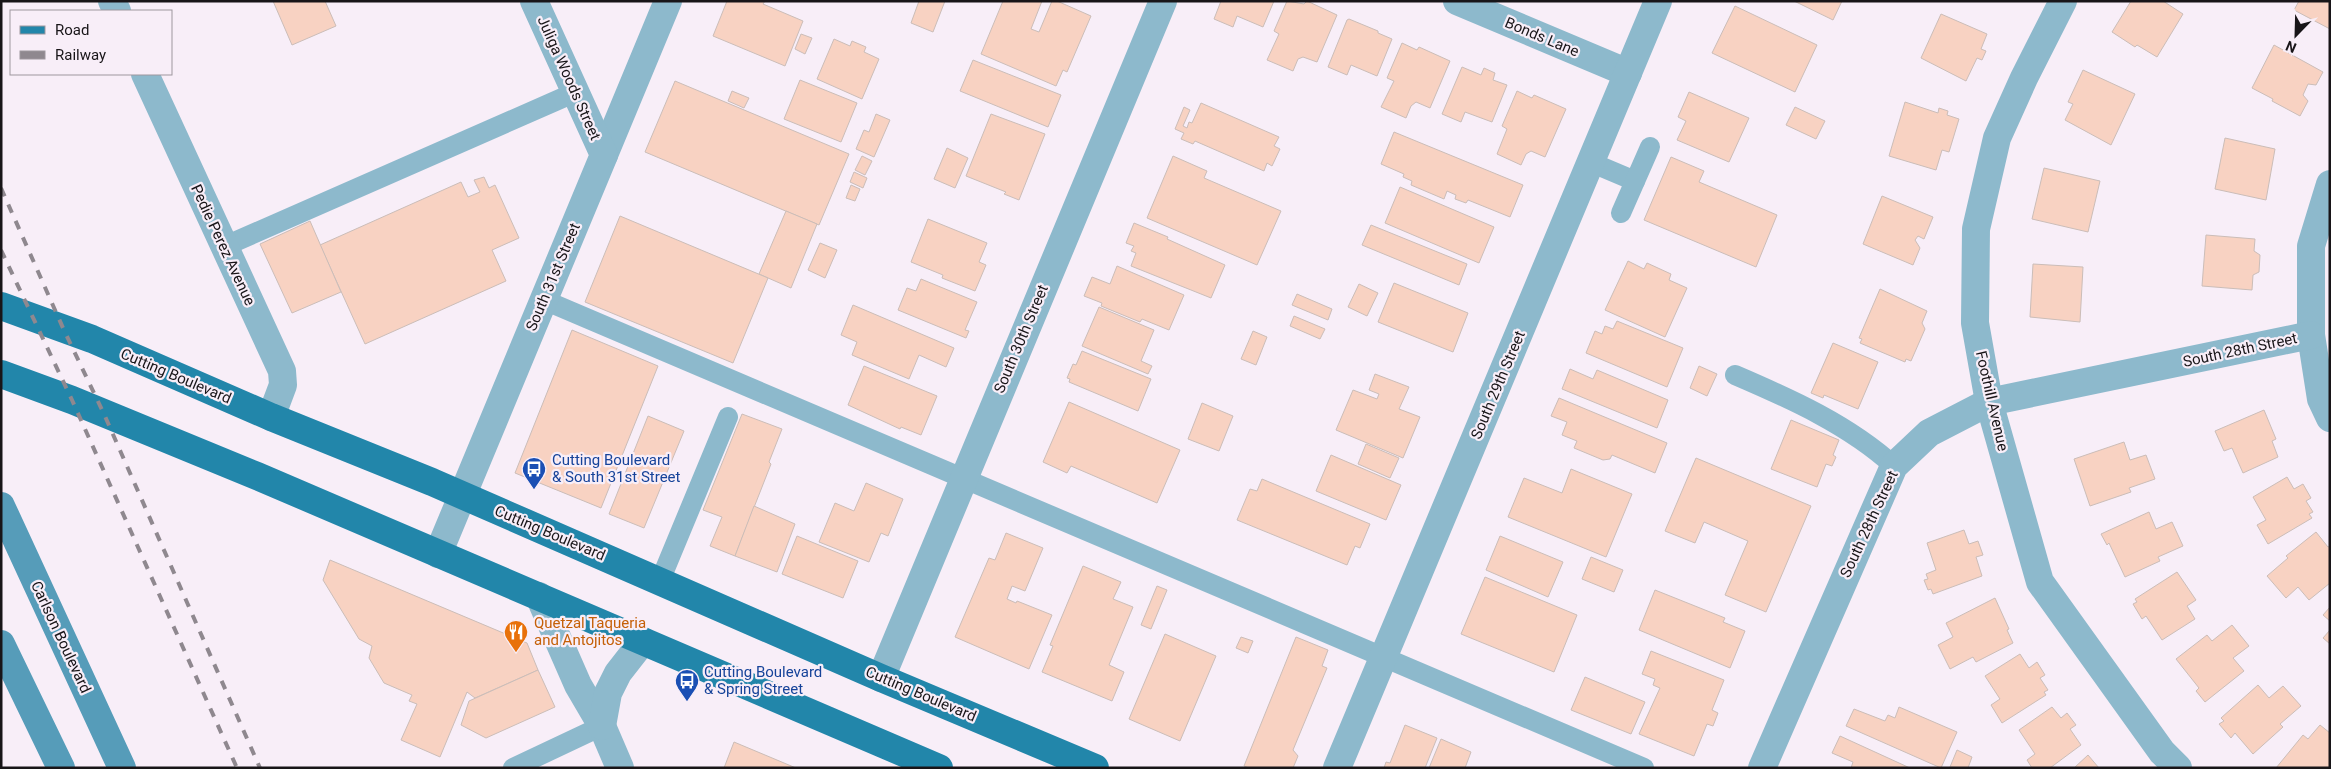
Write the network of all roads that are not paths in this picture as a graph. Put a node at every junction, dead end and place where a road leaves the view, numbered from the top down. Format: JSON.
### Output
{"nodes":[{"id":1,"x":534,"y":1,"type":"edge"},
{"id":2,"x":668,"y":1,"type":"edge"},
{"id":3,"x":1163,"y":1,"type":"edge"},
{"id":4,"x":1457,"y":1,"type":"edge"},
{"id":5,"x":1658,"y":1,"type":"edge"},
{"id":6,"x":2063,"y":1,"type":"edge"},
{"id":7,"x":1628,"y":73,"type":"junction"},
{"id":8,"x":145,"y":75,"type":"edge"},
{"id":9,"x":576,"y":92,"type":"junction"},
{"id":10,"x":1650,"y":147,"type":"dead end"},
{"id":11,"x":604,"y":155,"type":"junction"},
{"id":12,"x":1590,"y":162,"type":"junction"},
{"id":13,"x":1635,"y":181,"type":"junction"},
{"id":14,"x":2330,"y":184,"type":"edge"},
{"id":15,"x":1621,"y":213,"type":"dead end"},
{"id":16,"x":223,"y":247,"type":"junction"},
{"id":17,"x":544,"y":300,"type":"junction"},
{"id":18,"x":1,"y":306,"type":"edge"},
{"id":19,"x":2310,"y":335,"type":"junction"},
{"id":20,"x":1,"y":374,"type":"edge"},
{"id":21,"x":1735,"y":375,"type":"dead end"},
{"id":22,"x":1989,"y":402,"type":"junction"},
{"id":23,"x":271,"y":417,"type":"junction"},
{"id":24,"x":728,"y":417,"type":"dead end"},
{"id":25,"x":2330,"y":418,"type":"edge"},
{"id":26,"x":1894,"y":466,"type":"junction"},
{"id":27,"x":963,"y":477,"type":"junction"},
{"id":28,"x":463,"y":496,"type":"junction"},
{"id":29,"x":1,"y":506,"type":"edge"},
{"id":30,"x":438,"y":554,"type":"junction"},
{"id":31,"x":660,"y":581,"type":"junction"},
{"id":32,"x":539,"y":596,"type":"junction"},
{"id":33,"x":643,"y":640,"type":"junction"},
{"id":34,"x":1,"y":644,"type":"edge"},
{"id":35,"x":1384,"y":657,"type":"junction"},
{"id":36,"x":881,"y":678,"type":"junction"},
{"id":37,"x":602,"y":726,"type":"junction"},
{"id":38,"x":61,"y":768,"type":"edge"},
{"id":39,"x":122,"y":768,"type":"edge"},
{"id":40,"x":513,"y":768,"type":"edge"},
{"id":41,"x":620,"y":768,"type":"edge"},
{"id":42,"x":939,"y":768,"type":"edge"},
{"id":43,"x":1095,"y":768,"type":"edge"},
{"id":44,"x":1337,"y":768,"type":"edge"},
{"id":45,"x":1644,"y":768,"type":"edge"},
{"id":46,"x":1762,"y":768,"type":"edge"},
{"id":47,"x":2178,"y":768,"type":"edge"}],
"edges":[{"from":1,"to":9,"type":"street","name":"Juliga Woods Street"},
{"from":2,"to":11,"type":"street","name":"South 31st Street"},
{"from":3,"to":27,"type":"street","name":"South 30th Street"},
{"from":4,"to":7,"type":"street","name":"Bonds Lane"},
{"from":5,"to":7,"type":"street","name":"South 29th Street"},
{"from":6,"to":22,"type":"street","name":"Foothill Avenue"},
{"from":7,"to":12,"type":"street","name":"South 29th Street"},
{"from":8,"to":16,"type":"street","name":"Pedie Perez Avenue"},
{"from":9,"to":11,"type":"street","name":"Juliga Woods Street"},
{"from":9,"to":16,"type":"lane"},
{"from":10,"to":13,"type":"lane"},
{"from":11,"to":17,"type":"street","name":"South 31st Street"},
{"from":12,"to":13,"type":"lane"},
{"from":12,"to":35,"type":"street","name":"South 29th Street"},
{"from":13,"to":15,"type":"lane"},
{"from":14,"to":19,"type":"street"},
{"from":16,"to":23,"type":"street","name":"Pedie Perez Avenue"},
{"from":17,"to":27,"type":"lane"},
{"from":17,"to":28,"type":"street","name":"South 31st Street"},
{"from":18,"to":23,"type":"main road","name":"Cutting Boulevard"},
{"from":19,"to":22,"type":"street","name":"South 28th Street"},
{"from":19,"to":25,"type":"street"},
{"from":20,"to":30,"type":"main road"},
{"from":21,"to":26,"type":"lane"},
{"from":22,"to":26,"type":"street","name":"South 28th Street"},
{"from":22,"to":47,"type":"street","name":"Foothill Avenue"},
{"from":23,"to":28,"type":"main road","name":"Cutting Boulevard"},
{"from":24,"to":31,"type":"lane"},
{"from":26,"to":46,"type":"street","name":"South 28th Street"},
{"from":27,"to":35,"type":"lane"},
{"from":27,"to":36,"type":"street","name":"South 30th Street"},
{"from":28,"to":30,"type":"street","name":"South 31st Street"},
{"from":28,"to":31,"type":"main road","name":"Cutting Boulevard"},
{"from":29,"to":39,"type":"main road","name":"Carlson Boulevard"},
{"from":30,"to":32,"type":"main road"},
{"from":31,"to":36,"type":"main road","name":"Cutting Boulevard"},
{"from":32,"to":33,"type":"main road"},
{"from":32,"to":37,"type":"street"},
{"from":33,"to":37,"type":"street"},
{"from":33,"to":42,"type":"main road"},
{"from":34,"to":38,"type":"main road"},
{"from":35,"to":44,"type":"street","name":"South 29th Street"},
{"from":35,"to":45,"type":"lane"},
{"from":36,"to":43,"type":"main road","name":"Cutting Boulevard"},
{"from":37,"to":40,"type":"lane"},
{"from":37,"to":41,"type":"street"}]}
